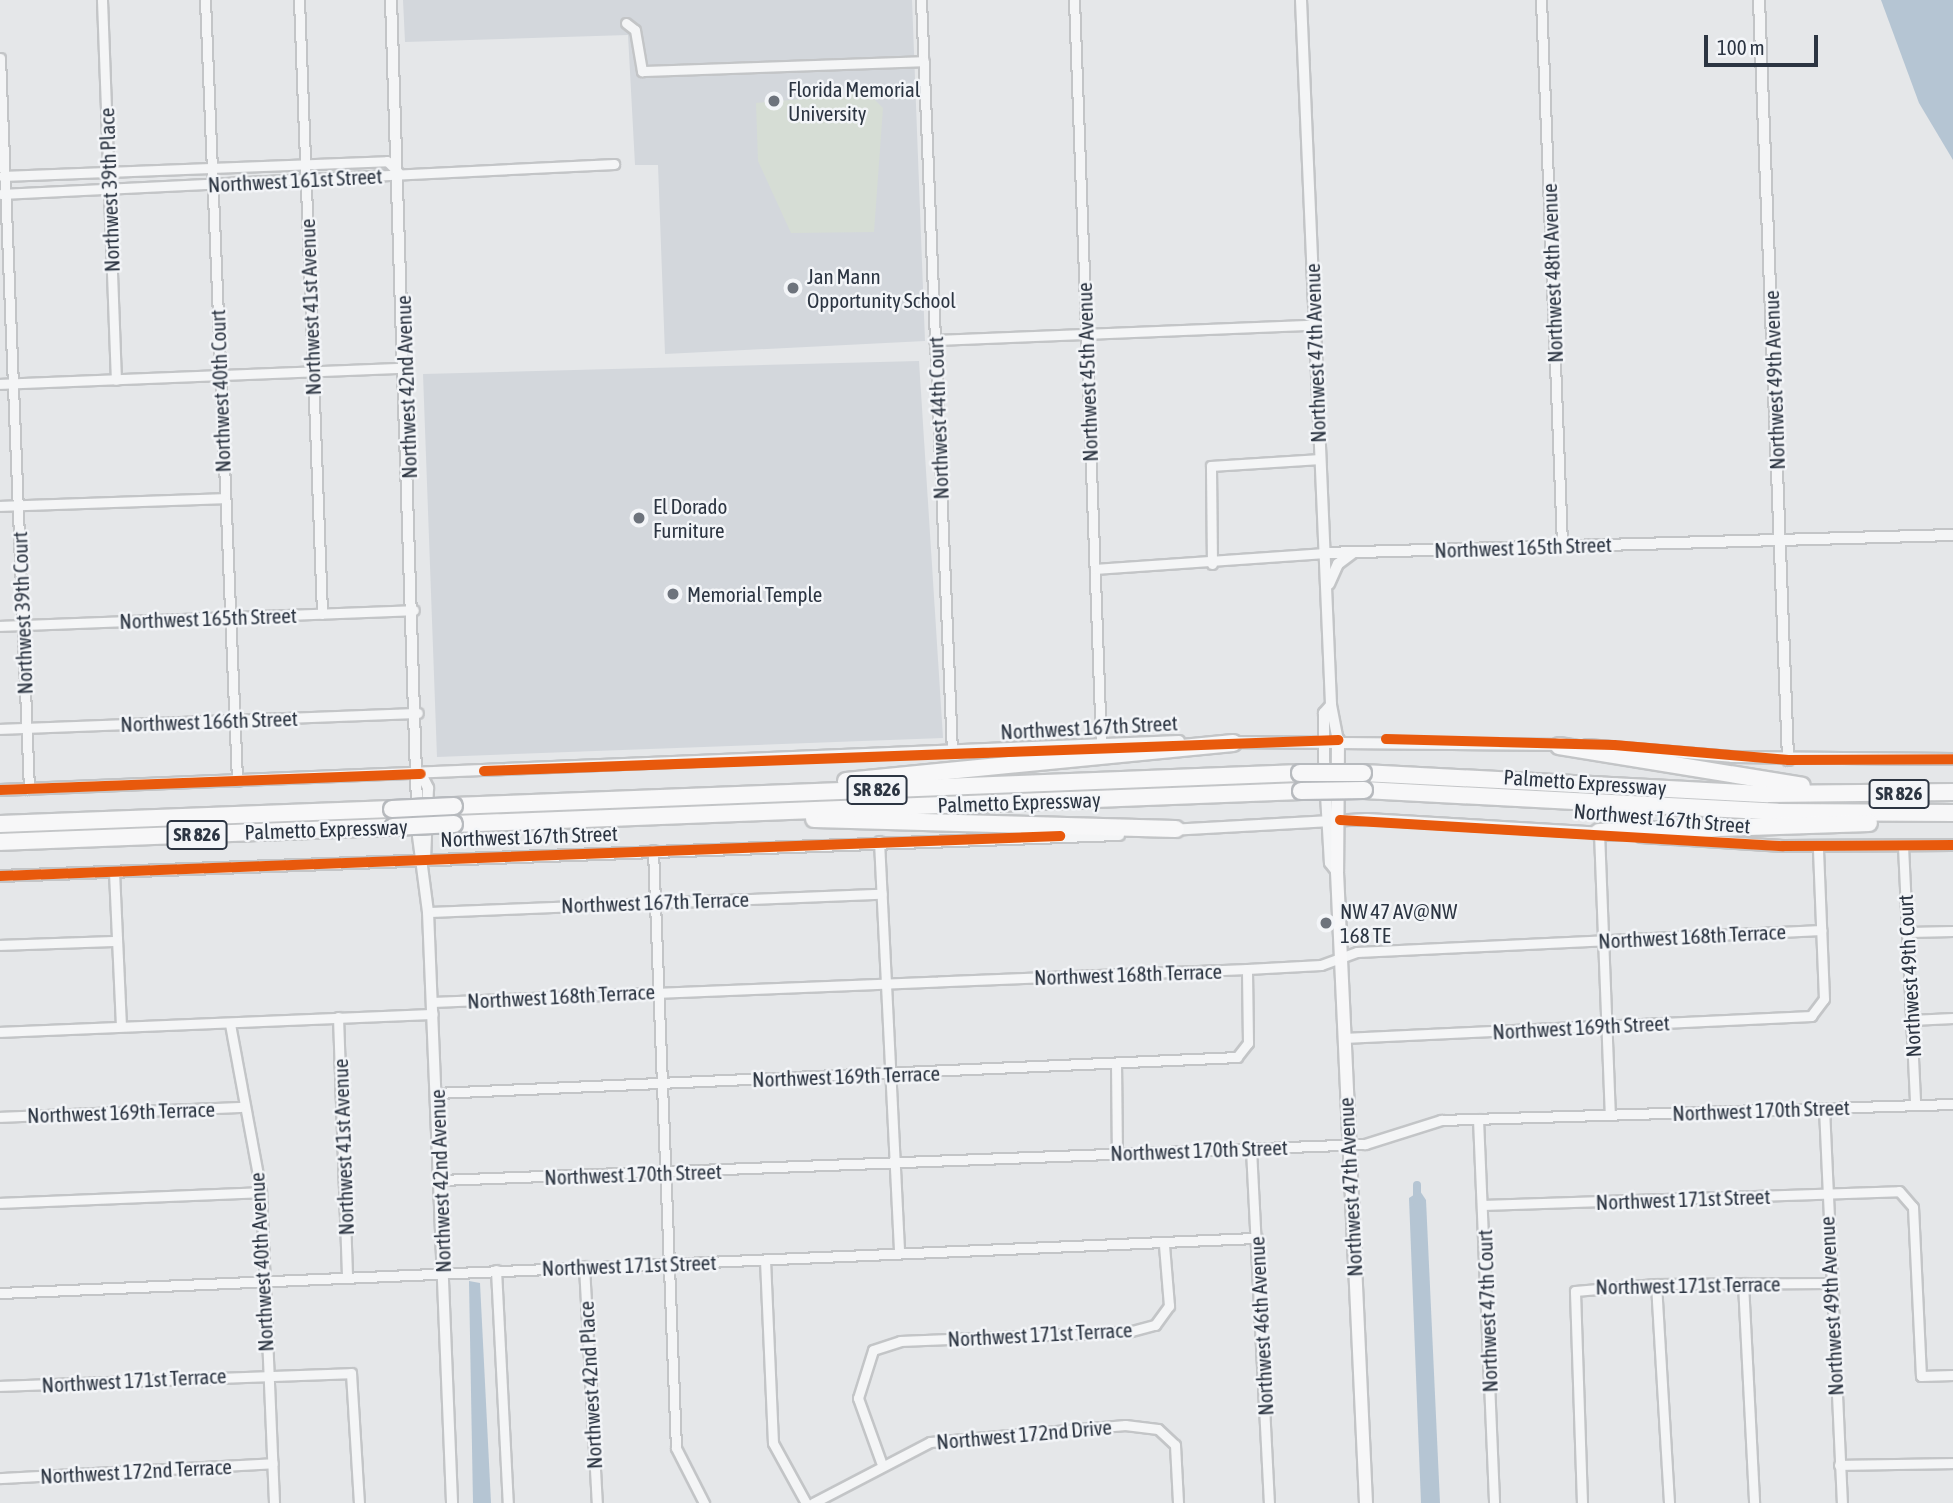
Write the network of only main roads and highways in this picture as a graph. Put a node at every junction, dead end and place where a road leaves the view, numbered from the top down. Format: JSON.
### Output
{"nodes":[{"id":1,"x":1338,"y":740,"type":"road end"},
{"id":2,"x":1233,"y":743,"type":"road end"},
{"id":3,"x":1559,"y":746,"type":"road end"},
{"id":4,"x":1953,"y":792,"type":"edge"},
{"id":5,"x":736,"y":795,"type":"junction"},
{"id":6,"x":1846,"y":795,"type":"junction"},
{"id":7,"x":752,"y":812,"type":"junction"},
{"id":8,"x":1953,"y":815,"type":"edge"},
{"id":9,"x":0,"y":822,"type":"edge"},
{"id":10,"x":1177,"y":829,"type":"road end"},
{"id":11,"x":1599,"y":832,"type":"road end"},
{"id":12,"x":76,"y":840,"type":"junction"},
{"id":13,"x":0,"y":842,"type":"edge"},
{"id":14,"x":0,"y":852,"type":"edge"},
{"id":15,"x":1366,"y":1503,"type":"edge"}],
"edges":[{"from":1,"to":15,"type":"main road","name":"Northwest 47th Avenue"},
{"from":2,"to":5,"type":"highway"},
{"from":3,"to":6,"type":"highway"},
{"from":4,"to":6,"type":"highway","name":"Palmetto Expressway","number":"SR 826"},
{"from":5,"to":6,"type":"highway","name":"Palmetto Expressway","number":"SR 826","bridge":true},
{"from":5,"to":9,"type":"highway","name":"Palmetto Expressway","number":"SR 826","bridge":true},
{"from":7,"to":8,"type":"highway","name":"Palmetto Expressway","number":"SR 826","bridge":true},
{"from":7,"to":10,"type":"highway"},
{"from":7,"to":12,"type":"highway","name":"Palmetto Expressway","number":"SR 826","bridge":true},
{"from":8,"to":11,"type":"highway"},
{"from":12,"to":13,"type":"highway","name":"Palmetto Expressway","number":"SR 826"},
{"from":12,"to":14,"type":"highway"}]}
